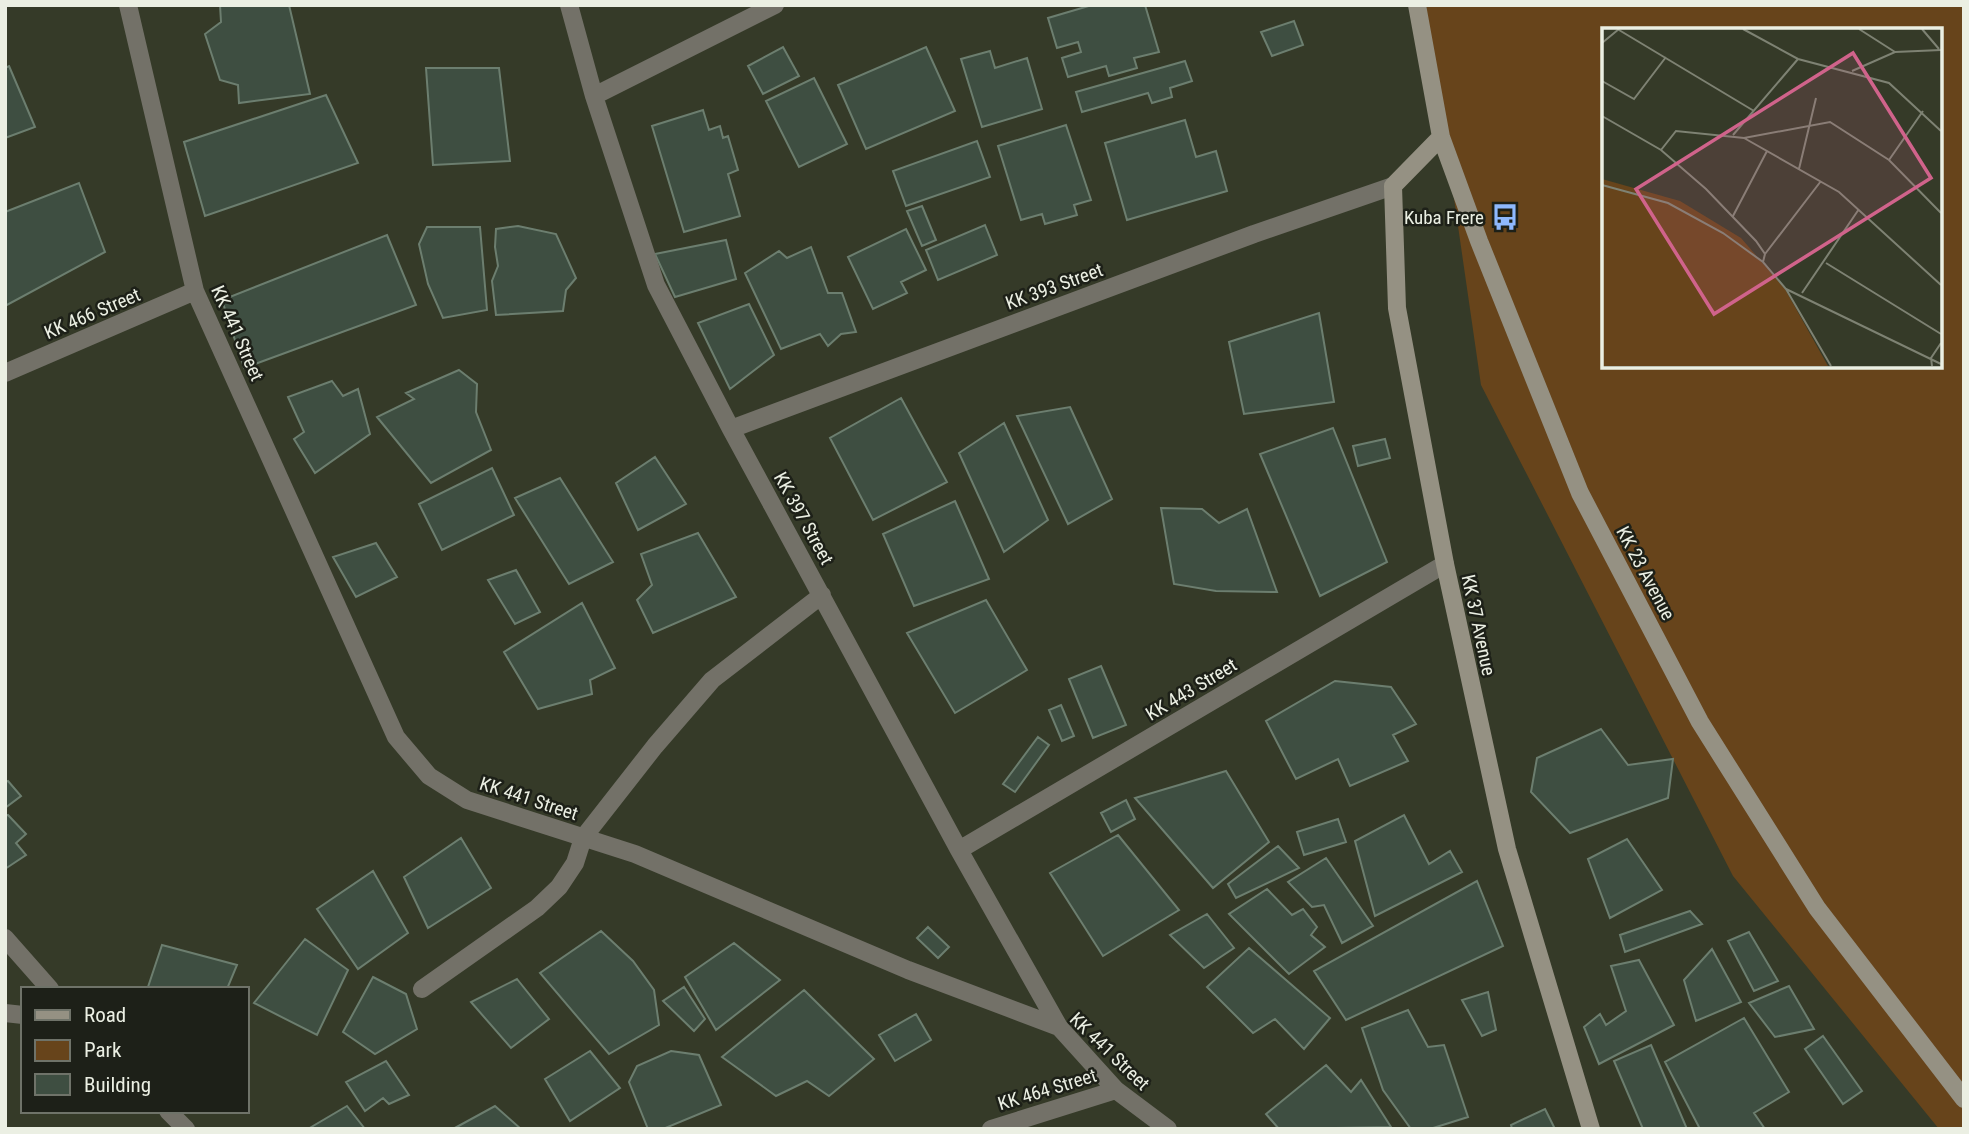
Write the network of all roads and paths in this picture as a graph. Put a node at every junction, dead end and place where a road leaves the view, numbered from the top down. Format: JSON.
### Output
{"nodes":[{"id":1,"x":128,"y":5,"type":"edge"},
{"id":2,"x":569,"y":5,"type":"edge"},
{"id":3,"x":775,"y":5,"type":"edge"},
{"id":4,"x":1417,"y":5,"type":"edge"},
{"id":5,"x":594,"y":96,"type":"junction"},
{"id":6,"x":1441,"y":137,"type":"junction"},
{"id":7,"x":1393,"y":186,"type":"junction"},
{"id":8,"x":195,"y":291,"type":"junction"},
{"id":9,"x":5,"y":373,"type":"edge"},
{"id":10,"x":731,"y":429,"type":"junction"},
{"id":11,"x":1444,"y":564,"type":"junction"},
{"id":12,"x":822,"y":595,"type":"junction"},
{"id":13,"x":583,"y":838,"type":"junction"},
{"id":14,"x":959,"y":850,"type":"junction"},
{"id":15,"x":5,"y":938,"type":"edge"},
{"id":16,"x":48,"y":987,"type":"edge"},
{"id":17,"x":422,"y":989,"type":"dead end"},
{"id":18,"x":1059,"y":1027,"type":"junction"},
{"id":19,"x":1116,"y":1090,"type":"junction"},
{"id":20,"x":1964,"y":1099,"type":"edge"},
{"id":21,"x":170,"y":1113,"type":"edge"},
{"id":22,"x":186,"y":1129,"type":"edge"},
{"id":23,"x":991,"y":1129,"type":"edge"},
{"id":24,"x":1168,"y":1129,"type":"edge"},
{"id":25,"x":1591,"y":1129,"type":"edge"}],
"edges":[{"from":1,"to":8,"type":"street","name":"KK 441 Street"},
{"from":2,"to":5,"type":"street","name":"KK 397 Street"},
{"from":3,"to":5,"type":"street"},
{"from":4,"to":6,"type":"main road","name":"KK 23 Avenue"},
{"from":5,"to":10,"type":"street","name":"KK 397 Street"},
{"from":6,"to":7,"type":"main road"},
{"from":6,"to":20,"type":"main road","name":"KK 23 Avenue"},
{"from":7,"to":10,"type":"street","name":"KK 393 Street"},
{"from":7,"to":11,"type":"main road","name":"KK 37 Avenue"},
{"from":8,"to":9,"type":"street","name":"KK 466 Street"},
{"from":8,"to":13,"type":"street","name":"KK 441 Street"},
{"from":10,"to":12,"type":"street","name":"KK 397 Street"},
{"from":11,"to":14,"type":"street","name":"KK 443 Street"},
{"from":11,"to":25,"type":"main road","name":"KK 37 Avenue"},
{"from":12,"to":13,"type":"street"},
{"from":12,"to":14,"type":"street","name":"KK 397 Street"},
{"from":13,"to":17,"type":"street"},
{"from":13,"to":18,"type":"street","name":"KK 441 Street"},
{"from":14,"to":18,"type":"street","name":"KK 397 Street"},
{"from":15,"to":16,"type":"street"},
{"from":18,"to":19,"type":"street","name":"KK 441 Street"},
{"from":19,"to":23,"type":"street","name":"KK 464 Street"},
{"from":19,"to":24,"type":"street","name":"KK 441 Street"},
{"from":21,"to":22,"type":"street"}]}
